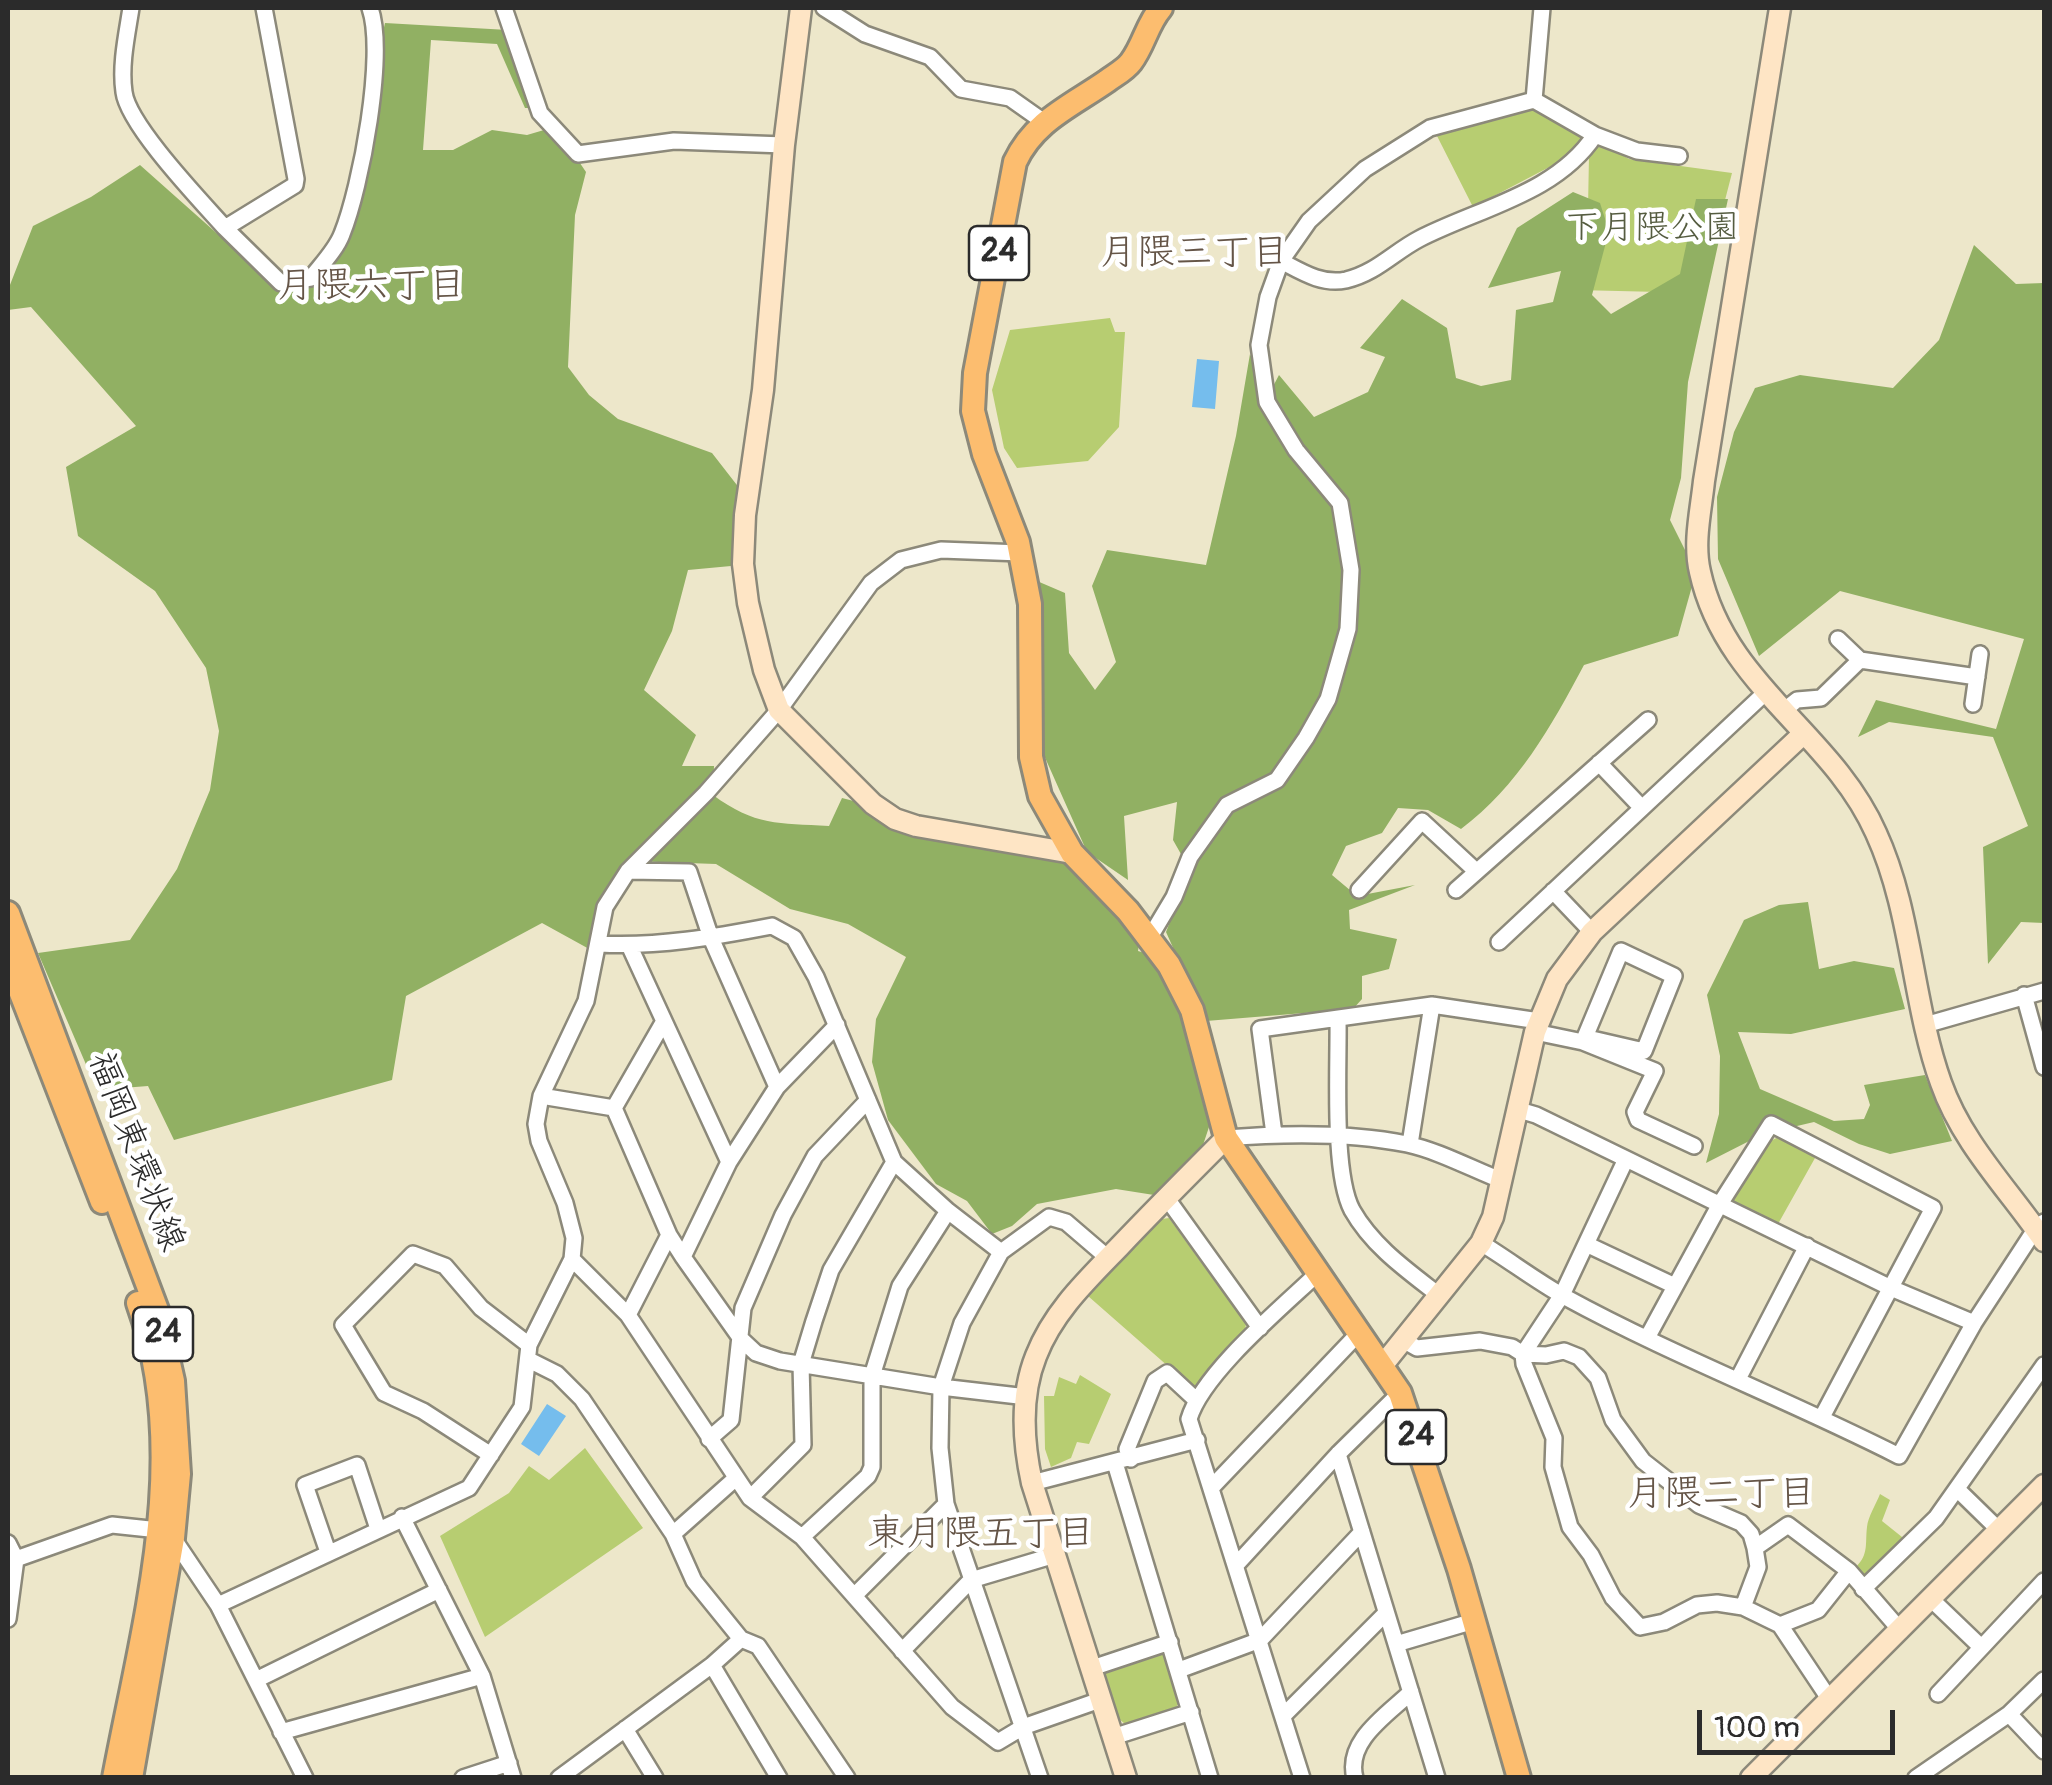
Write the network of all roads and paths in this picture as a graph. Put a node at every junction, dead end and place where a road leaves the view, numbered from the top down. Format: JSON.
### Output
{"nodes":[{"id":1,"x":131,"y":8,"type":"edge"},
{"id":2,"x":264,"y":8,"type":"edge"},
{"id":3,"x":370,"y":8,"type":"edge"},
{"id":4,"x":504,"y":8,"type":"edge"},
{"id":5,"x":801,"y":8,"type":"edge"},
{"id":6,"x":824,"y":8,"type":"edge"},
{"id":7,"x":1161,"y":8,"type":"edge"},
{"id":8,"x":1542,"y":8,"type":"edge"},
{"id":9,"x":1780,"y":8,"type":"edge"},
{"id":10,"x":1534,"y":100,"type":"junction"},
{"id":11,"x":1044,"y":122,"type":"junction"},
{"id":12,"x":1596,"y":135,"type":"junction"},
{"id":13,"x":784,"y":145,"type":"junction"},
{"id":14,"x":1679,"y":156,"type":"dead end"},
{"id":15,"x":224,"y":228,"type":"junction"},
{"id":16,"x":1281,"y":262,"type":"junction"},
{"id":17,"x":1020,"y":553,"type":"junction"},
{"id":18,"x":1838,"y":639,"type":"dead end"},
{"id":19,"x":1980,"y":654,"type":"dead end"},
{"id":20,"x":1860,"y":660,"type":"junction"},
{"id":21,"x":1977,"y":677,"type":"junction"},
{"id":22,"x":1765,"y":693,"type":"junction"},
{"id":23,"x":1973,"y":704,"type":"dead end"},
{"id":24,"x":779,"y":710,"type":"junction"},
{"id":25,"x":1782,"y":712,"type":"junction"},
{"id":26,"x":1648,"y":720,"type":"dead end"},
{"id":27,"x":1802,"y":734,"type":"junction"},
{"id":28,"x":1599,"y":763,"type":"junction"},
{"id":29,"x":1642,"y":808,"type":"junction"},
{"id":30,"x":1072,"y":853,"type":"junction"},
{"id":31,"x":628,"y":871,"type":"junction"},
{"id":32,"x":1476,"y":871,"type":"junction"},
{"id":33,"x":1359,"y":890,"type":"dead end"},
{"id":34,"x":1456,"y":890,"type":"dead end"},
{"id":35,"x":1553,"y":892,"type":"junction"},
{"id":36,"x":8,"y":914,"type":"edge"},
{"id":37,"x":1592,"y":932,"type":"junction"},
{"id":38,"x":1150,"y":937,"type":"junction"},
{"id":39,"x":710,"y":938,"type":"junction"},
{"id":40,"x":1499,"y":942,"type":"dead end"},
{"id":41,"x":600,"y":944,"type":"junction"},
{"id":42,"x":629,"y":946,"type":"junction"},
{"id":43,"x":8,"y":960,"type":"edge"},
{"id":44,"x":2044,"y":991,"type":"edge"},
{"id":45,"x":2024,"y":995,"type":"junction"},
{"id":46,"x":1432,"y":1005,"type":"junction"},
{"id":47,"x":1338,"y":1018,"type":"junction"},
{"id":48,"x":664,"y":1021,"type":"junction"},
{"id":49,"x":836,"y":1025,"type":"junction"},
{"id":50,"x":1926,"y":1025,"type":"junction"},
{"id":51,"x":1537,"y":1026,"type":"junction"},
{"id":52,"x":1584,"y":1042,"type":"junction"},
{"id":53,"x":2044,"y":1068,"type":"edge"},
{"id":54,"x":778,"y":1088,"type":"junction"},
{"id":55,"x":540,"y":1096,"type":"junction"},
{"id":56,"x":868,"y":1100,"type":"junction"},
{"id":57,"x":614,"y":1108,"type":"junction"},
{"id":58,"x":1519,"y":1110,"type":"junction"},
{"id":59,"x":1274,"y":1134,"type":"junction"},
{"id":60,"x":1340,"y":1136,"type":"junction"},
{"id":61,"x":1226,"y":1138,"type":"junction"},
{"id":62,"x":1410,"y":1144,"type":"junction"},
{"id":63,"x":1694,"y":1146,"type":"dead end"},
{"id":64,"x":1626,"y":1159,"type":"junction"},
{"id":65,"x":729,"y":1162,"type":"junction"},
{"id":66,"x":894,"y":1162,"type":"junction"},
{"id":67,"x":1503,"y":1181,"type":"junction"},
{"id":68,"x":1166,"y":1197,"type":"junction"},
{"id":69,"x":1720,"y":1204,"type":"junction"},
{"id":70,"x":948,"y":1211,"type":"junction"},
{"id":71,"x":2042,"y":1230,"type":"edge"},
{"id":72,"x":668,"y":1235,"type":"junction"},
{"id":73,"x":1481,"y":1242,"type":"junction"},
{"id":74,"x":1586,"y":1244,"type":"junction"},
{"id":75,"x":1807,"y":1246,"type":"junction"},
{"id":76,"x":1001,"y":1252,"type":"junction"},
{"id":77,"x":682,"y":1257,"type":"junction"},
{"id":78,"x":1108,"y":1258,"type":"junction"},
{"id":79,"x":572,"y":1259,"type":"junction"},
{"id":80,"x":1316,"y":1274,"type":"junction"},
{"id":81,"x":1675,"y":1286,"type":"junction"},
{"id":82,"x":1891,"y":1288,"type":"junction"},
{"id":83,"x":1562,"y":1295,"type":"junction"},
{"id":84,"x":1440,"y":1296,"type":"junction"},
{"id":85,"x":628,"y":1315,"type":"junction"},
{"id":86,"x":1974,"y":1324,"type":"junction"},
{"id":87,"x":1260,"y":1328,"type":"junction"},
{"id":88,"x":1359,"y":1333,"type":"junction"},
{"id":89,"x":1647,"y":1338,"type":"junction"},
{"id":90,"x":740,"y":1339,"type":"junction"},
{"id":91,"x":1403,"y":1340,"type":"junction"},
{"id":92,"x":529,"y":1353,"type":"junction"},
{"id":93,"x":1523,"y":1354,"type":"junction"},
{"id":94,"x":801,"y":1364,"type":"junction"},
{"id":95,"x":2044,"y":1365,"type":"edge"},
{"id":96,"x":1382,"y":1366,"type":"junction"},
{"id":97,"x":872,"y":1376,"type":"junction"},
{"id":98,"x":1738,"y":1380,"type":"junction"},
{"id":99,"x":941,"y":1388,"type":"junction"},
{"id":100,"x":1400,"y":1392,"type":"junction"},
{"id":101,"x":1027,"y":1397,"type":"junction"},
{"id":102,"x":1195,"y":1400,"type":"junction"},
{"id":103,"x":1822,"y":1417,"type":"junction"},
{"id":104,"x":709,"y":1440,"type":"junction"},
{"id":105,"x":1197,"y":1440,"type":"junction"},
{"id":106,"x":1338,"y":1454,"type":"junction"},
{"id":107,"x":490,"y":1455,"type":"junction"},
{"id":108,"x":1123,"y":1461,"type":"junction"},
{"id":109,"x":736,"y":1478,"type":"junction"},
{"id":110,"x":1032,"y":1483,"type":"junction"},
{"id":111,"x":2044,"y":1485,"type":"edge"},
{"id":112,"x":1212,"y":1487,"type":"junction"},
{"id":113,"x":1957,"y":1489,"type":"junction"},
{"id":114,"x":750,"y":1498,"type":"junction"},
{"id":115,"x":946,"y":1504,"type":"junction"},
{"id":116,"x":402,"y":1517,"type":"junction"},
{"id":117,"x":378,"y":1529,"type":"junction"},
{"id":118,"x":2000,"y":1531,"type":"junction"},
{"id":119,"x":1362,"y":1532,"type":"junction"},
{"id":120,"x":166,"y":1534,"type":"junction"},
{"id":121,"x":673,"y":1534,"type":"junction"},
{"id":122,"x":802,"y":1537,"type":"junction"},
{"id":123,"x":8,"y":1543,"type":"edge"},
{"id":124,"x":1755,"y":1548,"type":"junction"},
{"id":125,"x":328,"y":1552,"type":"junction"},
{"id":126,"x":1056,"y":1555,"type":"junction"},
{"id":127,"x":16,"y":1558,"type":"junction"},
{"id":128,"x":1237,"y":1564,"type":"junction"},
{"id":129,"x":1849,"y":1571,"type":"junction"},
{"id":130,"x":970,"y":1580,"type":"junction"},
{"id":131,"x":2044,"y":1582,"type":"edge"},
{"id":132,"x":1863,"y":1588,"type":"junction"},
{"id":133,"x":439,"y":1590,"type":"junction"},
{"id":134,"x":854,"y":1596,"type":"junction"},
{"id":135,"x":1932,"y":1600,"type":"junction"},
{"id":136,"x":218,"y":1605,"type":"junction"},
{"id":137,"x":1743,"y":1607,"type":"junction"},
{"id":138,"x":1386,"y":1613,"type":"junction"},
{"id":139,"x":8,"y":1619,"type":"edge"},
{"id":140,"x":1474,"y":1621,"type":"junction"},
{"id":141,"x":1780,"y":1625,"type":"junction"},
{"id":142,"x":1901,"y":1631,"type":"junction"},
{"id":143,"x":741,"y":1639,"type":"junction"},
{"id":144,"x":1260,"y":1640,"type":"junction"},
{"id":145,"x":1170,"y":1642,"type":"junction"},
{"id":146,"x":1396,"y":1644,"type":"junction"},
{"id":147,"x":1981,"y":1646,"type":"junction"},
{"id":148,"x":902,"y":1651,"type":"junction"},
{"id":149,"x":712,"y":1665,"type":"junction"},
{"id":150,"x":1092,"y":1668,"type":"junction"},
{"id":151,"x":1179,"y":1670,"type":"junction"},
{"id":152,"x":482,"y":1676,"type":"junction"},
{"id":153,"x":256,"y":1680,"type":"junction"},
{"id":154,"x":2044,"y":1680,"type":"edge"},
{"id":155,"x":1411,"y":1692,"type":"junction"},
{"id":156,"x":1938,"y":1694,"type":"dead end"},
{"id":157,"x":1100,"y":1700,"type":"junction"},
{"id":158,"x":1830,"y":1700,"type":"junction"},
{"id":159,"x":1191,"y":1712,"type":"junction"},
{"id":160,"x":2008,"y":1714,"type":"junction"},
{"id":161,"x":1283,"y":1716,"type":"junction"},
{"id":162,"x":1023,"y":1727,"type":"junction"},
{"id":163,"x":624,"y":1729,"type":"junction"},
{"id":164,"x":281,"y":1732,"type":"junction"},
{"id":165,"x":1113,"y":1737,"type":"junction"},
{"id":166,"x":2044,"y":1751,"type":"edge"},
{"id":167,"x":511,"y":1770,"type":"edge"},
{"id":168,"x":114,"y":1778,"type":"edge"},
{"id":169,"x":130,"y":1778,"type":"edge"},
{"id":170,"x":305,"y":1778,"type":"edge"},
{"id":171,"x":463,"y":1778,"type":"edge"},
{"id":172,"x":559,"y":1778,"type":"edge"},
{"id":173,"x":655,"y":1778,"type":"edge"},
{"id":174,"x":780,"y":1778,"type":"edge"},
{"id":175,"x":847,"y":1778,"type":"edge"},
{"id":176,"x":1040,"y":1778,"type":"edge"},
{"id":177,"x":1126,"y":1778,"type":"edge"},
{"id":178,"x":1210,"y":1778,"type":"edge"},
{"id":179,"x":1302,"y":1778,"type":"edge"},
{"id":180,"x":1355,"y":1778,"type":"edge"},
{"id":181,"x":1437,"y":1778,"type":"edge"},
{"id":182,"x":1519,"y":1778,"type":"edge"},
{"id":183,"x":1751,"y":1778,"type":"edge"},
{"id":184,"x":1916,"y":1778,"type":"edge"}],
"edges":[{"from":1,"to":15,"type":"street"},
{"from":2,"to":15,"type":"street"},
{"from":3,"to":15,"type":"street"},
{"from":4,"to":13,"type":"street"},
{"from":5,"to":13,"type":"street"},
{"from":6,"to":11,"type":"street"},
{"from":7,"to":11,"type":"main road","number":"24"},
{"from":8,"to":10,"type":"street"},
{"from":9,"to":22,"type":"street"},
{"from":10,"to":12,"type":"street"},
{"from":10,"to":16,"type":"street"},
{"from":11,"to":17,"type":"main road","number":"24"},
{"from":12,"to":14,"type":"street"},
{"from":12,"to":16,"type":"street"},
{"from":13,"to":24,"type":"street"},
{"from":16,"to":38,"type":"street"},
{"from":17,"to":24,"type":"street"},
{"from":17,"to":30,"type":"main road","number":"24"},
{"from":18,"to":20,"type":"street"},
{"from":19,"to":21,"type":"street"},
{"from":20,"to":21,"type":"street"},
{"from":20,"to":25,"type":"street"},
{"from":21,"to":23,"type":"street"},
{"from":22,"to":25,"type":"street"},
{"from":22,"to":29,"type":"street"},
{"from":24,"to":30,"type":"street"},
{"from":24,"to":31,"type":"street"},
{"from":25,"to":27,"type":"street"},
{"from":26,"to":28,"type":"street"},
{"from":27,"to":37,"type":"street"},
{"from":27,"to":50,"type":"street"},
{"from":28,"to":29,"type":"street"},
{"from":28,"to":32,"type":"street"},
{"from":29,"to":35,"type":"street"},
{"from":30,"to":38,"type":"main road","number":"24"},
{"from":31,"to":39,"type":"street"},
{"from":31,"to":41,"type":"street"},
{"from":32,"to":33,"type":"street"},
{"from":32,"to":34,"type":"street"},
{"from":35,"to":37,"type":"street"},
{"from":35,"to":40,"type":"street"},
{"from":36,"to":120,"type":"main road","name":"福岡東環状線","number":"24"},
{"from":37,"to":51,"type":"street"},
{"from":38,"to":61,"type":"main road","number":"24"},
{"from":39,"to":42,"type":"street"},
{"from":39,"to":49,"type":"street"},
{"from":39,"to":54,"type":"street"},
{"from":41,"to":42,"type":"street"},
{"from":41,"to":55,"type":"street"},
{"from":42,"to":48,"type":"street"},
{"from":43,"to":120,"type":"main road","name":"福岡東環状線","number":"24"},
{"from":44,"to":45,"type":"street"},
{"from":45,"to":50,"type":"street"},
{"from":45,"to":53,"type":"street"},
{"from":46,"to":47,"type":"street"},
{"from":46,"to":51,"type":"street"},
{"from":46,"to":62,"type":"street"},
{"from":47,"to":59,"type":"street"},
{"from":47,"to":60,"type":"street"},
{"from":48,"to":57,"type":"street"},
{"from":48,"to":65,"type":"street"},
{"from":49,"to":54,"type":"street"},
{"from":49,"to":56,"type":"street"},
{"from":50,"to":71,"type":"street"},
{"from":51,"to":52,"type":"street"},
{"from":51,"to":58,"type":"street"},
{"from":52,"to":52,"type":"street"},
{"from":52,"to":63,"type":"street"},
{"from":54,"to":65,"type":"street"},
{"from":55,"to":57,"type":"street"},
{"from":55,"to":79,"type":"street"},
{"from":56,"to":66,"type":"street"},
{"from":56,"to":90,"type":"street"},
{"from":57,"to":72,"type":"street"},
{"from":58,"to":64,"type":"street"},
{"from":58,"to":67,"type":"street"},
{"from":59,"to":60,"type":"street"},
{"from":59,"to":61,"type":"street"},
{"from":60,"to":62,"type":"street"},
{"from":60,"to":84,"type":"street"},
{"from":61,"to":68,"type":"street"},
{"from":61,"to":80,"type":"main road","number":"24"},
{"from":62,"to":67,"type":"street"},
{"from":64,"to":69,"type":"street"},
{"from":64,"to":74,"type":"street"},
{"from":65,"to":77,"type":"street"},
{"from":66,"to":70,"type":"street"},
{"from":66,"to":94,"type":"street"},
{"from":67,"to":73,"type":"street"},
{"from":68,"to":78,"type":"street"},
{"from":68,"to":87,"type":"street"},
{"from":69,"to":75,"type":"street"},
{"from":69,"to":81,"type":"street"},
{"from":69,"to":82,"type":"street"},
{"from":70,"to":76,"type":"street"},
{"from":70,"to":97,"type":"street"},
{"from":71,"to":86,"type":"street"},
{"from":72,"to":77,"type":"street"},
{"from":72,"to":85,"type":"street"},
{"from":73,"to":83,"type":"street"},
{"from":73,"to":84,"type":"street"},
{"from":74,"to":81,"type":"street"},
{"from":74,"to":83,"type":"street"},
{"from":75,"to":82,"type":"street"},
{"from":75,"to":98,"type":"street"},
{"from":76,"to":78,"type":"street"},
{"from":76,"to":99,"type":"street"},
{"from":77,"to":90,"type":"street"},
{"from":78,"to":101,"type":"street"},
{"from":79,"to":85,"type":"street"},
{"from":79,"to":92,"type":"street"},
{"from":80,"to":87,"type":"street"},
{"from":80,"to":88,"type":"main road","number":"24"},
{"from":81,"to":89,"type":"street"},
{"from":82,"to":86,"type":"street"},
{"from":82,"to":103,"type":"street"},
{"from":83,"to":89,"type":"street"},
{"from":83,"to":93,"type":"street"},
{"from":84,"to":91,"type":"street"},
{"from":85,"to":104,"type":"street"},
{"from":86,"to":103,"type":"street"},
{"from":87,"to":102,"type":"street"},
{"from":88,"to":96,"type":"main road","number":"24"},
{"from":88,"to":112,"type":"street"},
{"from":89,"to":98,"type":"street"},
{"from":90,"to":94,"type":"street"},
{"from":90,"to":104,"type":"street"},
{"from":91,"to":93,"type":"street"},
{"from":91,"to":96,"type":"street"},
{"from":92,"to":107,"type":"street"},
{"from":92,"to":107,"type":"street"},
{"from":92,"to":121,"type":"street"},
{"from":93,"to":124,"type":"street"},
{"from":93,"to":137,"type":"street"},
{"from":94,"to":97,"type":"street"},
{"from":94,"to":114,"type":"street"},
{"from":95,"to":113,"type":"street"},
{"from":96,"to":100,"type":"main road","number":"24"},
{"from":97,"to":99,"type":"street"},
{"from":97,"to":122,"type":"street"},
{"from":98,"to":103,"type":"street"},
{"from":99,"to":101,"type":"street"},
{"from":99,"to":115,"type":"street"},
{"from":100,"to":106,"type":"street"},
{"from":100,"to":140,"type":"main road","number":"24"},
{"from":101,"to":110,"type":"street"},
{"from":102,"to":105,"type":"street"},
{"from":102,"to":108,"type":"street"},
{"from":104,"to":109,"type":"street"},
{"from":105,"to":108,"type":"street"},
{"from":105,"to":112,"type":"street"},
{"from":106,"to":119,"type":"street"},
{"from":106,"to":128,"type":"street"},
{"from":107,"to":116,"type":"street"},
{"from":108,"to":110,"type":"street"},
{"from":108,"to":145,"type":"street"},
{"from":109,"to":114,"type":"street"},
{"from":109,"to":121,"type":"street"},
{"from":110,"to":126,"type":"street"},
{"from":111,"to":118,"type":"street"},
{"from":112,"to":128,"type":"street"},
{"from":113,"to":118,"type":"street"},
{"from":113,"to":132,"type":"street"},
{"from":114,"to":122,"type":"street"},
{"from":115,"to":130,"type":"street"},
{"from":115,"to":134,"type":"street"},
{"from":116,"to":117,"type":"street"},
{"from":116,"to":133,"type":"street"},
{"from":117,"to":125,"type":"street"},
{"from":117,"to":125,"type":"street"},
{"from":118,"to":135,"type":"street"},
{"from":119,"to":138,"type":"street"},
{"from":119,"to":144,"type":"street"},
{"from":120,"to":127,"type":"street"},
{"from":120,"to":136,"type":"street"},
{"from":120,"to":168,"type":"main road","name":"福岡東環状線","number":"24"},
{"from":120,"to":169,"type":"main road","name":"福岡東環状線","number":"24"},
{"from":121,"to":143,"type":"street"},
{"from":122,"to":134,"type":"street"},
{"from":123,"to":127,"type":"street"},
{"from":124,"to":129,"type":"street"},
{"from":124,"to":137,"type":"street"},
{"from":125,"to":136,"type":"street"},
{"from":126,"to":130,"type":"street"},
{"from":126,"to":150,"type":"street"},
{"from":127,"to":139,"type":"street"},
{"from":128,"to":144,"type":"street"},
{"from":129,"to":132,"type":"street"},
{"from":129,"to":141,"type":"street"},
{"from":130,"to":148,"type":"street"},
{"from":130,"to":162,"type":"street"},
{"from":131,"to":147,"type":"street"},
{"from":132,"to":142,"type":"street"},
{"from":133,"to":152,"type":"street"},
{"from":133,"to":153,"type":"street"},
{"from":134,"to":148,"type":"street"},
{"from":135,"to":142,"type":"street"},
{"from":135,"to":147,"type":"street"},
{"from":136,"to":153,"type":"street"},
{"from":137,"to":141,"type":"street"},
{"from":138,"to":146,"type":"street"},
{"from":138,"to":161,"type":"street"},
{"from":140,"to":146,"type":"street"},
{"from":140,"to":182,"type":"main road","number":"24"},
{"from":141,"to":158,"type":"street"},
{"from":142,"to":158,"type":"street"},
{"from":143,"to":149,"type":"street"},
{"from":143,"to":175,"type":"street"},
{"from":144,"to":151,"type":"street"},
{"from":144,"to":161,"type":"street"},
{"from":145,"to":150,"type":"street"},
{"from":145,"to":151,"type":"street"},
{"from":146,"to":155,"type":"street"},
{"from":147,"to":156,"type":"street"},
{"from":148,"to":162,"type":"street"},
{"from":149,"to":163,"type":"street"},
{"from":149,"to":174,"type":"street"},
{"from":150,"to":157,"type":"street"},
{"from":151,"to":159,"type":"street"},
{"from":152,"to":164,"type":"street"},
{"from":152,"to":167,"type":"street"},
{"from":153,"to":164,"type":"street"},
{"from":154,"to":160,"type":"street"},
{"from":155,"to":180,"type":"street"},
{"from":155,"to":181,"type":"street"},
{"from":157,"to":162,"type":"street"},
{"from":157,"to":165,"type":"street"},
{"from":158,"to":183,"type":"street"},
{"from":159,"to":165,"type":"street"},
{"from":159,"to":178,"type":"street"},
{"from":160,"to":166,"type":"street"},
{"from":160,"to":184,"type":"street"},
{"from":161,"to":179,"type":"street"},
{"from":162,"to":176,"type":"street"},
{"from":163,"to":172,"type":"street"},
{"from":163,"to":173,"type":"street"},
{"from":164,"to":170,"type":"street"},
{"from":165,"to":177,"type":"street"},
{"from":167,"to":171,"type":"street"}]}
